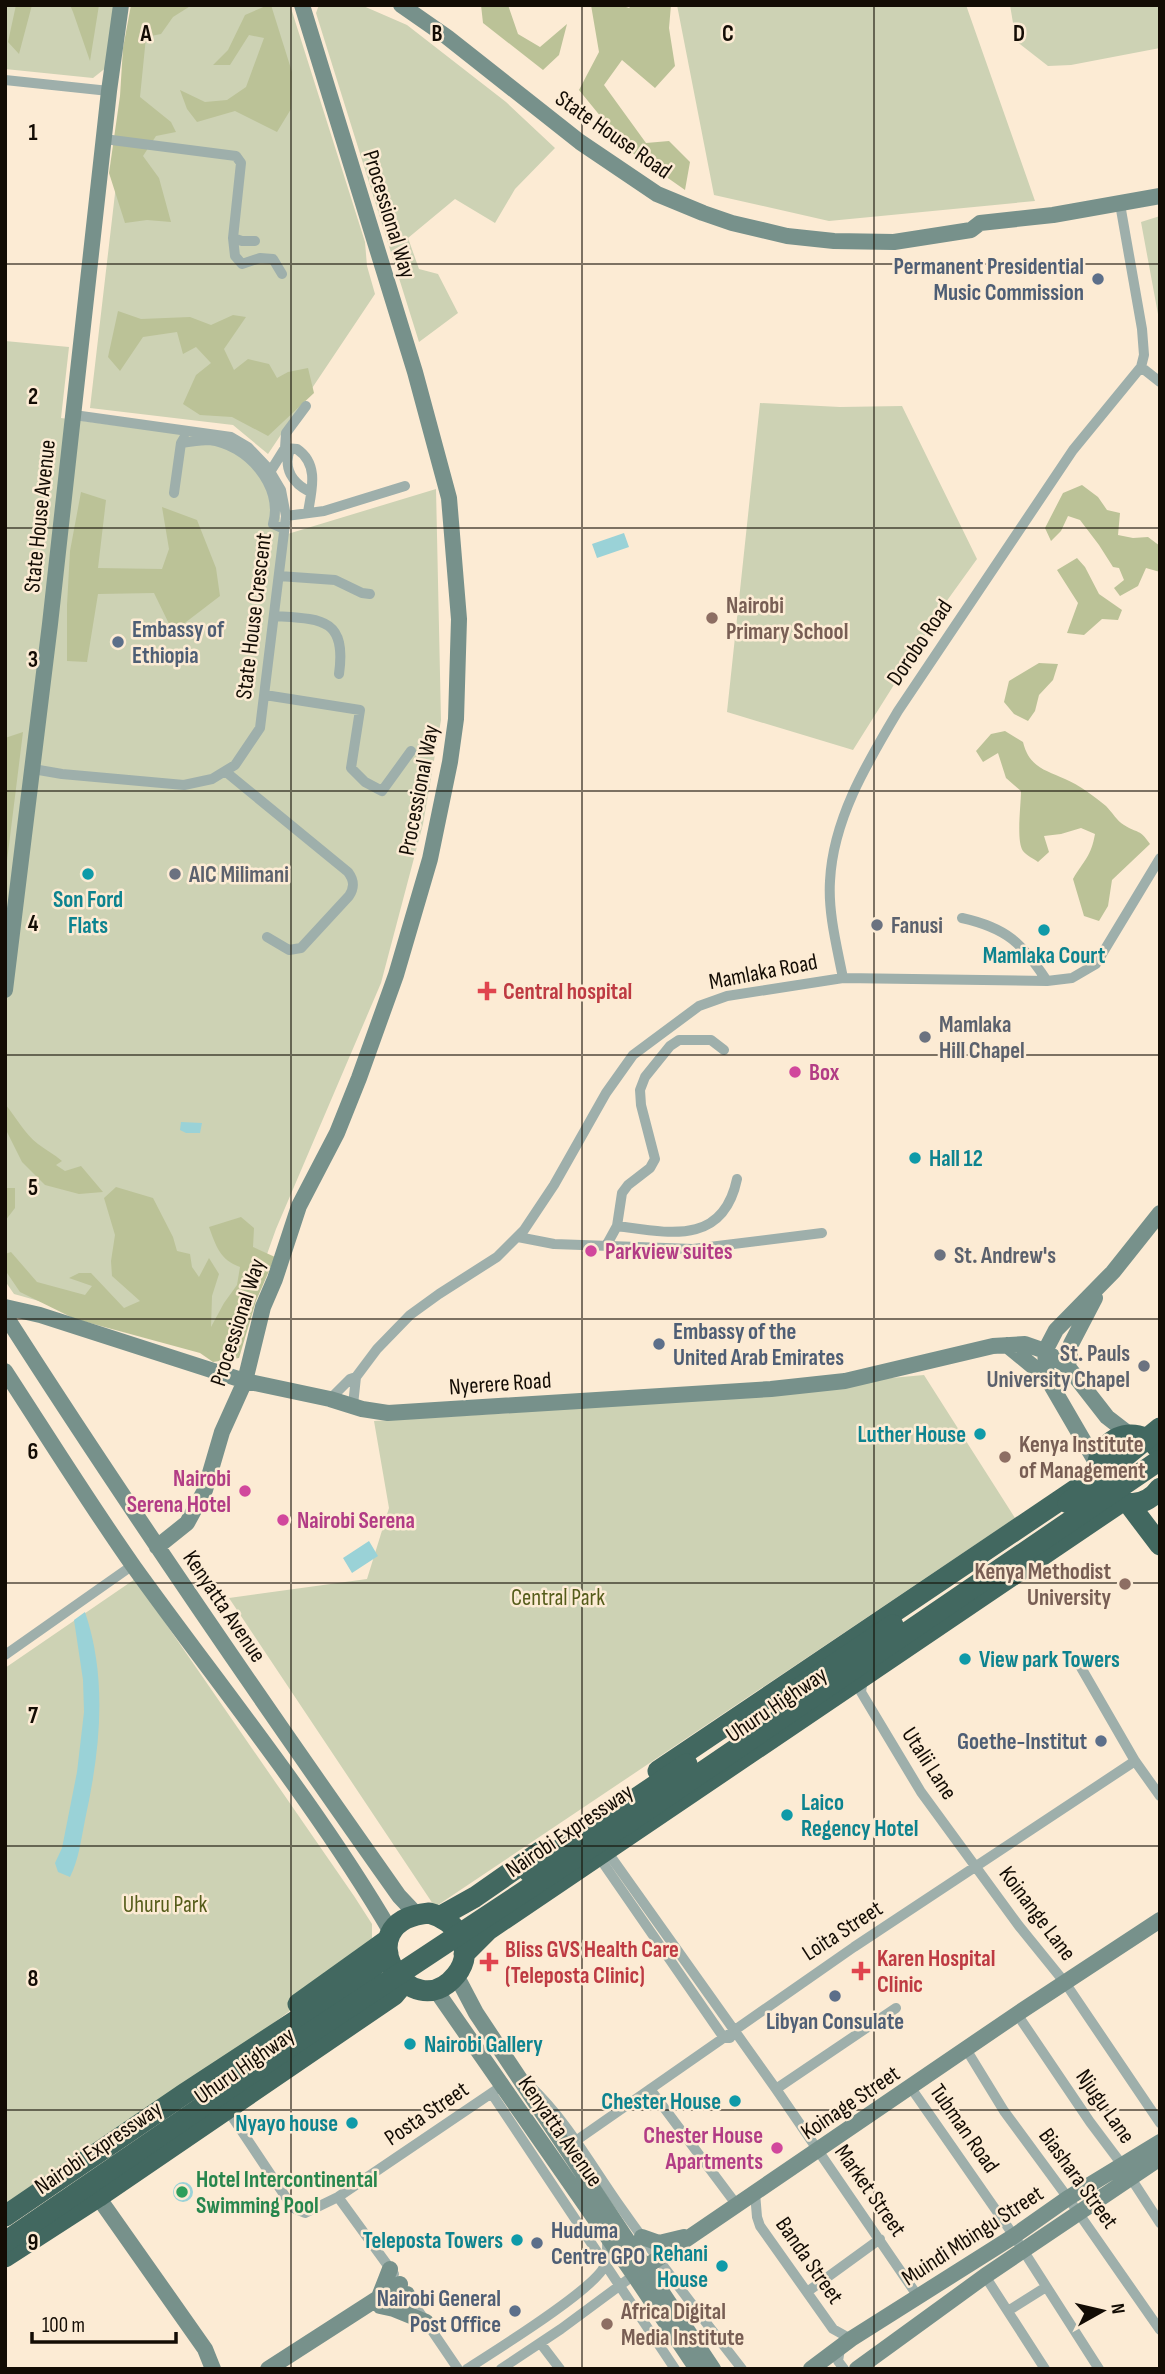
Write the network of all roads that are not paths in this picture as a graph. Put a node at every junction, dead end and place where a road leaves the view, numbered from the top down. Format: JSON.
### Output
{"nodes":[{"id":1,"x":121,"y":5,"type":"edge"},
{"id":2,"x":302,"y":5,"type":"edge"},
{"id":3,"x":401,"y":5,"type":"edge"},
{"id":4,"x":5,"y":80,"type":"edge"},
{"id":5,"x":109,"y":91,"type":"junction"},
{"id":6,"x":104,"y":139,"type":"junction"},
{"id":7,"x":1160,"y":196,"type":"edge"},
{"id":8,"x":1120,"y":204,"type":"junction"},
{"id":9,"x":233,"y":238,"type":"junction"},
{"id":10,"x":255,"y":241,"type":"dead end"},
{"id":11,"x":282,"y":274,"type":"dead end"},
{"id":12,"x":1141,"y":367,"type":"junction"},
{"id":13,"x":1160,"y":382,"type":"edge"},
{"id":14,"x":306,"y":406,"type":"dead end"},
{"id":15,"x":74,"y":415,"type":"junction"},
{"id":16,"x":190,"y":430,"type":"junction"},
{"id":17,"x":181,"y":443,"type":"junction"},
{"id":18,"x":287,"y":448,"type":"junction"},
{"id":19,"x":270,"y":472,"type":"junction"},
{"id":20,"x":405,"y":486,"type":"dead end"},
{"id":21,"x":310,"y":492,"type":"junction"},
{"id":22,"x":173,"y":493,"type":"dead end"},
{"id":23,"x":308,"y":512,"type":"junction"},
{"id":24,"x":286,"y":516,"type":"junction"},
{"id":25,"x":284,"y":529,"type":"junction"},
{"id":26,"x":279,"y":576,"type":"junction"},
{"id":27,"x":370,"y":594,"type":"dead end"},
{"id":28,"x":274,"y":616,"type":"junction"},
{"id":29,"x":339,"y":674,"type":"dead end"},
{"id":30,"x":265,"y":695,"type":"junction"},
{"id":31,"x":411,"y":751,"type":"dead end"},
{"id":32,"x":33,"y":769,"type":"junction"},
{"id":33,"x":226,"y":772,"type":"junction"},
{"id":34,"x":1160,"y":858,"type":"edge"},
{"id":35,"x":962,"y":918,"type":"dead end"},
{"id":36,"x":267,"y":937,"type":"dead end"},
{"id":37,"x":843,"y":978,"type":"junction"},
{"id":38,"x":1047,"y":981,"type":"junction"},
{"id":39,"x":5,"y":990,"type":"edge"},
{"id":40,"x":724,"y":1050,"type":"dead end"},
{"id":41,"x":737,"y":1179,"type":"dead end"},
{"id":42,"x":1160,"y":1213,"type":"edge"},
{"id":43,"x":617,"y":1226,"type":"junction"},
{"id":44,"x":822,"y":1233,"type":"dead end"},
{"id":45,"x":518,"y":1237,"type":"junction"},
{"id":46,"x":606,"y":1246,"type":"junction"},
{"id":47,"x":1107,"y":1277,"type":"junction"},
{"id":48,"x":5,"y":1307,"type":"edge"},
{"id":49,"x":5,"y":1315,"type":"edge"},
{"id":50,"x":1056,"y":1330,"type":"junction"},
{"id":51,"x":1007,"y":1345,"type":"junction"},
{"id":52,"x":1026,"y":1345,"type":"junction"},
{"id":53,"x":1045,"y":1351,"type":"junction"},
{"id":54,"x":1068,"y":1367,"type":"junction"},
{"id":55,"x":5,"y":1371,"type":"edge"},
{"id":56,"x":356,"y":1377,"type":"junction"},
{"id":57,"x":1047,"y":1378,"type":"junction"},
{"id":58,"x":245,"y":1381,"type":"junction"},
{"id":59,"x":331,"y":1399,"type":"junction"},
{"id":60,"x":353,"y":1405,"type":"junction"},
{"id":61,"x":1147,"y":1432,"type":"edge"},
{"id":62,"x":1160,"y":1447,"type":"edge"},
{"id":63,"x":1160,"y":1460,"type":"edge"},
{"id":64,"x":1097,"y":1469,"type":"junction"},
{"id":65,"x":1159,"y":1491,"type":"edge"},
{"id":66,"x":1068,"y":1503,"type":"junction"},
{"id":67,"x":1125,"y":1503,"type":"junction"},
{"id":68,"x":1160,"y":1545,"type":"edge"},
{"id":69,"x":157,"y":1547,"type":"junction"},
{"id":70,"x":133,"y":1565,"type":"junction"},
{"id":71,"x":5,"y":1656,"type":"edge"},
{"id":72,"x":1079,"y":1664,"type":"dead end"},
{"id":73,"x":242,"y":1671,"type":"junction"},
{"id":74,"x":864,"y":1676,"type":"junction"},
{"id":75,"x":222,"y":1686,"type":"junction"},
{"id":76,"x":1135,"y":1761,"type":"junction"},
{"id":77,"x":1160,"y":1796,"type":"edge"},
{"id":78,"x":603,"y":1853,"type":"junction"},
{"id":79,"x":977,"y":1867,"type":"junction"},
{"id":80,"x":416,"y":1914,"type":"junction"},
{"id":81,"x":440,"y":1916,"type":"junction"},
{"id":82,"x":1160,"y":1920,"type":"edge"},
{"id":83,"x":388,"y":1942,"type":"junction"},
{"id":84,"x":464,"y":1954,"type":"junction"},
{"id":85,"x":456,"y":1975,"type":"junction"},
{"id":86,"x":404,"y":1983,"type":"junction"},
{"id":87,"x":1066,"y":1984,"type":"junction"},
{"id":88,"x":435,"y":1989,"type":"junction"},
{"id":89,"x":897,"y":2008,"type":"dead end"},
{"id":90,"x":1017,"y":2014,"type":"junction"},
{"id":91,"x":732,"y":2035,"type":"junction"},
{"id":92,"x":966,"y":2049,"type":"junction"},
{"id":93,"x":518,"y":2074,"type":"junction"},
{"id":94,"x":911,"y":2088,"type":"junction"},
{"id":95,"x":650,"y":2089,"type":"junction"},
{"id":96,"x":497,"y":2090,"type":"junction"},
{"id":97,"x":776,"y":2090,"type":"junction"},
{"id":98,"x":227,"y":2109,"type":"junction"},
{"id":99,"x":1160,"y":2123,"type":"edge"},
{"id":100,"x":577,"y":2140,"type":"junction"},
{"id":101,"x":1160,"y":2142,"type":"edge"},
{"id":102,"x":818,"y":2150,"type":"junction"},
{"id":103,"x":1160,"y":2158,"type":"edge"},
{"id":104,"x":1126,"y":2172,"type":"junction"},
{"id":105,"x":755,"y":2193,"type":"junction"},
{"id":106,"x":97,"y":2197,"type":"junction"},
{"id":107,"x":338,"y":2197,"type":"junction"},
{"id":108,"x":736,"y":2204,"type":"junction"},
{"id":109,"x":1073,"y":2205,"type":"junction"},
{"id":110,"x":5,"y":2206,"type":"edge"},
{"id":111,"x":5,"y":2216,"type":"edge"},
{"id":112,"x":1160,"y":2223,"type":"edge"},
{"id":113,"x":5,"y":2226,"type":"edge"},
{"id":114,"x":695,"y":2233,"type":"junction"},
{"id":115,"x":642,"y":2237,"type":"junction"},
{"id":116,"x":607,"y":2238,"type":"junction"},
{"id":117,"x":880,"y":2239,"type":"junction"},
{"id":118,"x":5,"y":2242,"type":"edge"},
{"id":119,"x":1018,"y":2243,"type":"junction"},
{"id":120,"x":5,"y":2257,"type":"edge"},
{"id":121,"x":606,"y":2264,"type":"junction"},
{"id":122,"x":646,"y":2267,"type":"junction"},
{"id":123,"x":390,"y":2269,"type":"junction"},
{"id":124,"x":985,"y":2276,"type":"junction"},
{"id":125,"x":621,"y":2285,"type":"junction"},
{"id":126,"x":1046,"y":2287,"type":"junction"},
{"id":127,"x":403,"y":2289,"type":"junction"},
{"id":128,"x":807,"y":2292,"type":"junction"},
{"id":129,"x":919,"y":2298,"type":"junction"},
{"id":130,"x":379,"y":2302,"type":"junction"},
{"id":131,"x":557,"y":2307,"type":"junction"},
{"id":132,"x":1008,"y":2311,"type":"junction"},
{"id":133,"x":426,"y":2322,"type":"junction"},
{"id":134,"x":567,"y":2324,"type":"junction"},
{"id":135,"x":1160,"y":2330,"type":"edge"},
{"id":136,"x":511,"y":2340,"type":"junction"},
{"id":137,"x":541,"y":2344,"type":"junction"},
{"id":138,"x":845,"y":2344,"type":"junction"},
{"id":139,"x":205,"y":2349,"type":"junction"},
{"id":140,"x":520,"y":2356,"type":"junction"},
{"id":141,"x":859,"y":2367,"type":"edge"},
{"id":142,"x":213,"y":2369,"type":"edge"},
{"id":143,"x":224,"y":2369,"type":"edge"},
{"id":144,"x":268,"y":2369,"type":"edge"},
{"id":145,"x":286,"y":2369,"type":"edge"},
{"id":146,"x":458,"y":2369,"type":"edge"},
{"id":147,"x":467,"y":2369,"type":"edge"},
{"id":148,"x":501,"y":2369,"type":"edge"},
{"id":149,"x":560,"y":2369,"type":"edge"},
{"id":150,"x":675,"y":2369,"type":"edge"},
{"id":151,"x":697,"y":2369,"type":"edge"},
{"id":152,"x":713,"y":2369,"type":"edge"},
{"id":153,"x":742,"y":2369,"type":"edge"},
{"id":154,"x":811,"y":2369,"type":"edge"},
{"id":155,"x":844,"y":2369,"type":"edge"},
{"id":156,"x":1045,"y":2369,"type":"edge"},
{"id":157,"x":1099,"y":2369,"type":"edge"}],
"edges":[{"from":1,"to":5,"type":"street","name":"State House Avenue"},
{"from":2,"to":58,"type":"street","name":"Processional Way"},
{"from":3,"to":8,"type":"street","name":"State House Road"},
{"from":4,"to":5,"type":"street"},
{"from":5,"to":6,"type":"street","name":"State House Avenue"},
{"from":6,"to":9,"type":"street"},
{"from":6,"to":15,"type":"street","name":"State House Avenue"},
{"from":7,"to":8,"type":"street","name":"State House Road"},
{"from":8,"to":12,"type":"street"},
{"from":9,"to":10,"type":"street"},
{"from":9,"to":11,"type":"street"},
{"from":12,"to":13,"type":"street"},
{"from":12,"to":37,"type":"street","name":"Dorobo Road"},
{"from":14,"to":18,"type":"street"},
{"from":15,"to":16,"type":"street","name":"State House Crescent"},
{"from":15,"to":32,"type":"street","name":"State House Avenue"},
{"from":16,"to":17,"type":"street"},
{"from":16,"to":19,"type":"street","name":"State House Crescent"},
{"from":17,"to":22,"type":"street"},
{"from":17,"to":25,"type":"street"},
{"from":18,"to":19,"type":"street"},
{"from":18,"to":21,"type":"street"},
{"from":18,"to":21,"type":"street"},
{"from":19,"to":24,"type":"street","name":"State House Crescent"},
{"from":20,"to":23,"type":"street"},
{"from":21,"to":23,"type":"street"},
{"from":23,"to":24,"type":"street"},
{"from":24,"to":25,"type":"street","name":"State House Crescent"},
{"from":25,"to":26,"type":"street","name":"State House Crescent"},
{"from":26,"to":27,"type":"street"},
{"from":26,"to":28,"type":"street","name":"State House Crescent"},
{"from":28,"to":29,"type":"street"},
{"from":28,"to":30,"type":"street","name":"State House Crescent"},
{"from":30,"to":31,"type":"street"},
{"from":30,"to":33,"type":"street","name":"State House Crescent"},
{"from":32,"to":33,"type":"street"},
{"from":32,"to":39,"type":"street","name":"State House Avenue"},
{"from":33,"to":36,"type":"street"},
{"from":34,"to":38,"type":"street","name":"Mamlaka Road"},
{"from":35,"to":38,"type":"street"},
{"from":37,"to":38,"type":"street","name":"Mamlaka Road"},
{"from":37,"to":45,"type":"street","name":"Mamlaka Road"},
{"from":40,"to":43,"type":"street"},
{"from":41,"to":43,"type":"street"},
{"from":42,"to":47,"type":"street"},
{"from":43,"to":46,"type":"street"},
{"from":44,"to":46,"type":"street"},
{"from":45,"to":46,"type":"street"},
{"from":45,"to":56,"type":"street","name":"Mamlaka Road"},
{"from":47,"to":50,"type":"street"},
{"from":47,"to":54,"type":"street"},
{"from":48,"to":58,"type":"street","name":"Nyerere Road"},
{"from":49,"to":69,"type":"street","name":"Kenyatta Avenue"},
{"from":50,"to":52,"type":"street"},
{"from":50,"to":53,"type":"street"},
{"from":51,"to":52,"type":"street","name":"Nyerere Road"},
{"from":51,"to":57,"type":"street"},
{"from":51,"to":60,"type":"street","name":"Nyerere Road"},
{"from":52,"to":53,"type":"street","name":"Nyerere Road"},
{"from":53,"to":54,"type":"street","name":"Nyerere Road"},
{"from":53,"to":57,"type":"street"},
{"from":54,"to":61,"type":"street","name":"Nyerere Road"},
{"from":55,"to":70,"type":"street","name":"Kenyatta Avenue"},
{"from":56,"to":59,"type":"street","name":"Mamlaka Road"},
{"from":56,"to":60,"type":"street"},
{"from":57,"to":64,"type":"street"},
{"from":58,"to":59,"type":"street","name":"Nyerere Road"},
{"from":58,"to":69,"type":"street","name":"Processional Way"},
{"from":59,"to":60,"type":"street","name":"Nyerere Road"},
{"from":61,"to":62,"type":"highway"},
{"from":61,"to":64,"type":"highway","name":"Uhuru Highway"},
{"from":61,"to":66,"type":"highway","bridge":true},
{"from":62,"to":66,"type":"highway","name":"Nairobi Expressway","bridge":true},
{"from":63,"to":118,"type":"highway","name":"Nairobi Expressway","bridge":true},
{"from":64,"to":67,"type":"highway"},
{"from":64,"to":81,"type":"highway","name":"Uhuru Highway"},
{"from":65,"to":67,"type":"highway","name":"Uhuru Highway"},
{"from":66,"to":113,"type":"highway","name":"Nairobi Expressway","bridge":true},
{"from":67,"to":68,"type":"highway"},
{"from":67,"to":74,"type":"highway","name":"Uhuru Highway"},
{"from":69,"to":73,"type":"street","name":"Kenyatta Avenue"},
{"from":70,"to":71,"type":"street"},
{"from":70,"to":75,"type":"street","name":"Kenyatta Avenue"},
{"from":72,"to":76,"type":"street"},
{"from":73,"to":75,"type":"street"},
{"from":73,"to":80,"type":"street","name":"Kenyatta Avenue"},
{"from":74,"to":78,"type":"highway","name":"Uhuru Highway"},
{"from":74,"to":79,"type":"street","name":"Utalii Lane"},
{"from":75,"to":83,"type":"street","name":"Kenyatta Avenue"},
{"from":76,"to":77,"type":"street"},
{"from":76,"to":79,"type":"street","name":"Loita Street"},
{"from":78,"to":84,"type":"highway","name":"Uhuru Highway"},
{"from":78,"to":91,"type":"street","name":"Market Street"},
{"from":79,"to":87,"type":"street","name":"Koinange Lane"},
{"from":79,"to":91,"type":"street","name":"Loita Street"},
{"from":80,"to":81,"type":"highway"},
{"from":80,"to":83,"type":"highway"},
{"from":81,"to":84,"type":"highway"},
{"from":82,"to":87,"type":"street","name":"Koinage Street"},
{"from":83,"to":86,"type":"highway"},
{"from":83,"to":110,"type":"highway"},
{"from":83,"to":111,"type":"highway","name":"Uhuru Highway"},
{"from":84,"to":85,"type":"highway"},
{"from":85,"to":88,"type":"highway"},
{"from":85,"to":93,"type":"street","name":"Kenyatta Avenue"},
{"from":86,"to":88,"type":"highway"},
{"from":86,"to":98,"type":"highway","name":"Uhuru Highway"},
{"from":87,"to":90,"type":"street","name":"Koinage Street"},
{"from":87,"to":99,"type":"street","name":"Koinange Lane"},
{"from":88,"to":96,"type":"street","name":"Kenyatta Avenue"},
{"from":89,"to":97,"type":"street"},
{"from":90,"to":92,"type":"street","name":"Koinage Street"},
{"from":90,"to":104,"type":"street","name":"Njugu Lane"},
{"from":91,"to":95,"type":"street","name":"Loita Street"},
{"from":91,"to":97,"type":"street","name":"Market Street"},
{"from":92,"to":94,"type":"street","name":"Koinage Street"},
{"from":92,"to":109,"type":"street","name":"Biashara Street"},
{"from":93,"to":100,"type":"street","name":"Kenyatta Avenue"},
{"from":93,"to":122,"type":"street","name":"Kenyatta Avenue"},
{"from":94,"to":102,"type":"street","name":"Koinage Street"},
{"from":94,"to":119,"type":"street","name":"Tubman Road"},
{"from":95,"to":100,"type":"street","name":"Loita Street"},
{"from":95,"to":108,"type":"street"},
{"from":96,"to":107,"type":"street","name":"Posta Street"},
{"from":96,"to":116,"type":"street","name":"Kenyatta Avenue"},
{"from":96,"to":121,"type":"street","name":"Kenyatta Avenue"},
{"from":97,"to":102,"type":"street","name":"Market Street"},
{"from":98,"to":106,"type":"highway","name":"Uhuru Highway"},
{"from":98,"to":107,"type":"street","name":"Posta Street"},
{"from":100,"to":115,"type":"street","name":"Kenyatta Avenue"},
{"from":101,"to":104,"type":"street","name":"Muindi Mbingu Street"},
{"from":102,"to":105,"type":"street","name":"Koinage Street"},
{"from":102,"to":117,"type":"street","name":"Market Street"},
{"from":103,"to":104,"type":"street","name":"Muindi Mbingu Street"},
{"from":104,"to":109,"type":"street","name":"Muindi Mbingu Street"},
{"from":104,"to":112,"type":"street","name":"Njugu Lane"},
{"from":105,"to":108,"type":"street","name":"Koinage Street"},
{"from":105,"to":128,"type":"street","name":"Banda Street"},
{"from":106,"to":120,"type":"highway","name":"Uhuru Highway"},
{"from":106,"to":139,"type":"street"},
{"from":107,"to":123,"type":"street"},
{"from":108,"to":114,"type":"street","name":"Koinage Street"},
{"from":109,"to":119,"type":"street","name":"Muindi Mbingu Street"},
{"from":109,"to":135,"type":"street","name":"Biashara Street"},
{"from":114,"to":115,"type":"street"},
{"from":114,"to":122,"type":"street","name":"Koinage Street"},
{"from":115,"to":122,"type":"street","name":"Kenyatta Avenue"},
{"from":116,"to":121,"type":"street"},
{"from":116,"to":122,"type":"street","name":"Kenyatta Avenue"},
{"from":117,"to":128,"type":"street"},
{"from":117,"to":129,"type":"street","name":"Market Street"},
{"from":119,"to":124,"type":"street","name":"Muindi Mbingu Street"},
{"from":119,"to":126,"type":"street","name":"Tubman Road"},
{"from":119,"to":129,"type":"street","name":"Muindi Mbingu Street"},
{"from":121,"to":125,"type":"street","name":"Kenyatta Avenue"},
{"from":121,"to":131,"type":"street"},
{"from":122,"to":125,"type":"street","name":"Koinage Street"},
{"from":122,"to":151,"type":"street","name":"Kenyatta Avenue"},
{"from":122,"to":152,"type":"street","name":"Kenyatta Avenue"},
{"from":122,"to":153,"type":"street","name":"Kenyatta Avenue"},
{"from":123,"to":127,"type":"street"},
{"from":123,"to":130,"type":"street"},
{"from":124,"to":132,"type":"street"},
{"from":124,"to":141,"type":"street","name":"Muindi Mbingu Street"},
{"from":125,"to":134,"type":"street","name":"Koinage Street"},
{"from":125,"to":150,"type":"street","name":"Kenyatta Avenue"},
{"from":126,"to":132,"type":"street"},
{"from":126,"to":157,"type":"street","name":"Tubman Road"},
{"from":127,"to":130,"type":"street"},
{"from":127,"to":133,"type":"street"},
{"from":128,"to":138,"type":"street","name":"Banda Street"},
{"from":129,"to":138,"type":"street","name":"Muindi Mbingu Street"},
{"from":130,"to":133,"type":"street"},
{"from":130,"to":144,"type":"street"},
{"from":130,"to":145,"type":"street"},
{"from":131,"to":134,"type":"street"},
{"from":131,"to":136,"type":"street"},
{"from":132,"to":156,"type":"street"},
{"from":133,"to":146,"type":"street"},
{"from":134,"to":137,"type":"street","name":"Koinage Street"},
{"from":136,"to":140,"type":"street"},
{"from":136,"to":147,"type":"street"},
{"from":137,"to":140,"type":"street","name":"Koinage Street"},
{"from":137,"to":149,"type":"street"},
{"from":138,"to":141,"type":"street"},
{"from":138,"to":154,"type":"street","name":"Muindi Mbingu Street"},
{"from":138,"to":155,"type":"street"},
{"from":139,"to":142,"type":"street"},
{"from":139,"to":143,"type":"street"},
{"from":140,"to":148,"type":"street","name":"Koinage Street"}]}
